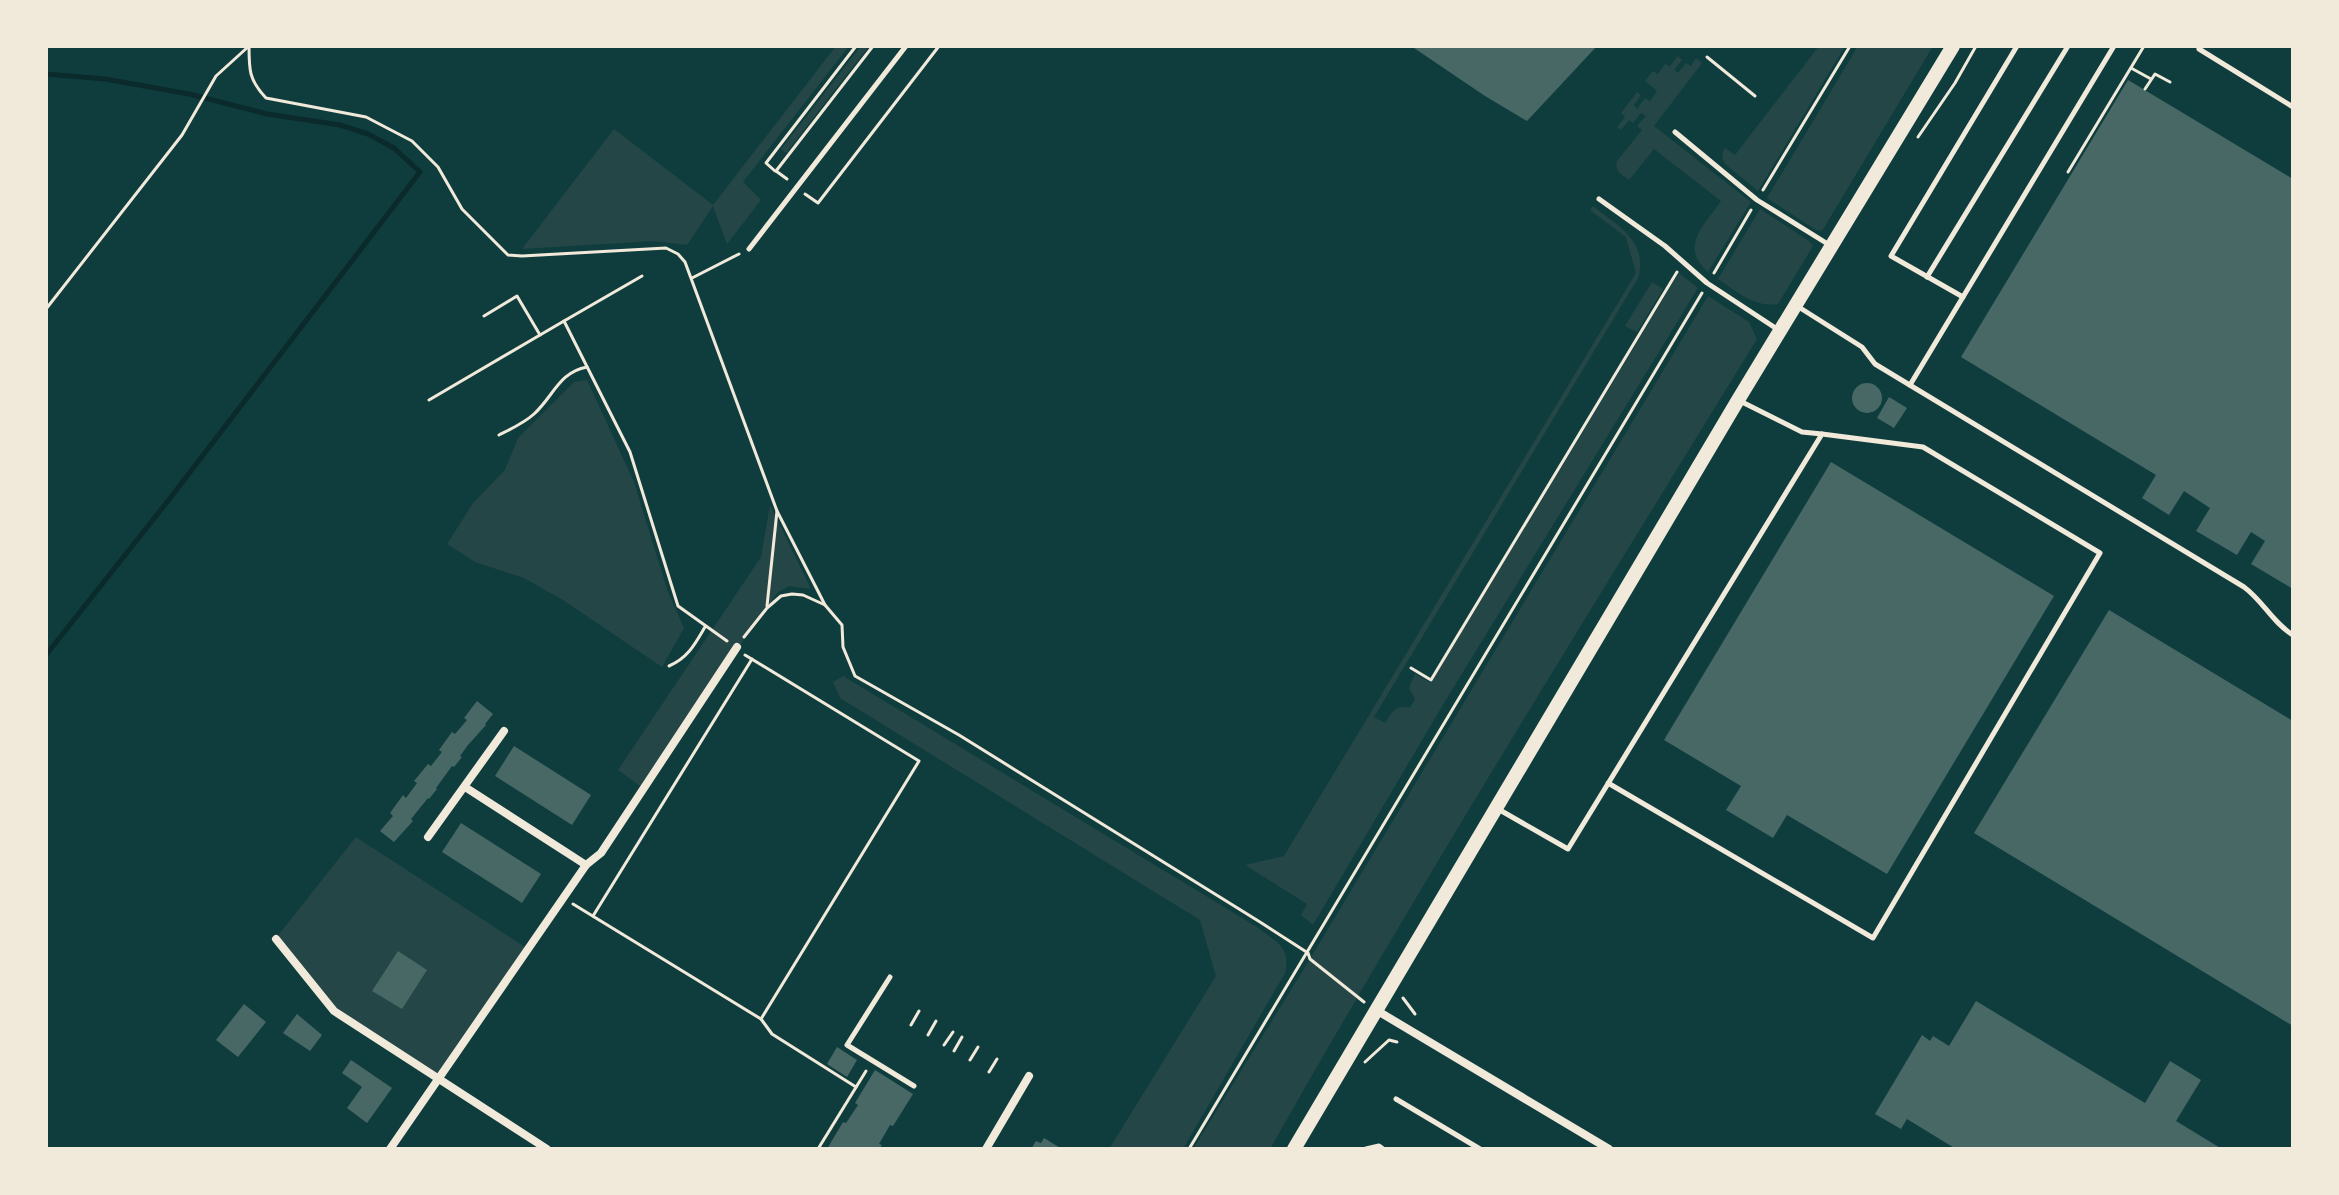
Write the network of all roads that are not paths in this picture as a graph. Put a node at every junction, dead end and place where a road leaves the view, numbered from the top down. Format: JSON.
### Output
{"nodes":[{"id":1,"x":906,"y":46,"type":"edge"},
{"id":2,"x":1953,"y":46,"type":"edge"},
{"id":3,"x":2017,"y":46,"type":"edge"},
{"id":4,"x":2068,"y":46,"type":"edge"},
{"id":5,"x":2114,"y":46,"type":"edge"},
{"id":6,"x":2201,"y":46,"type":"edge"},
{"id":7,"x":2293,"y":107,"type":"edge"},
{"id":8,"x":1675,"y":132,"type":"dead end"},
{"id":9,"x":1599,"y":199,"type":"dead end"},
{"id":10,"x":1832,"y":247,"type":"junction"},
{"id":11,"x":749,"y":249,"type":"road end"},
{"id":12,"x":1927,"y":277,"type":"junction"},
{"id":13,"x":1963,"y":297,"type":"junction"},
{"id":14,"x":1796,"y":306,"type":"junction"},
{"id":15,"x":1781,"y":331,"type":"junction"},
{"id":16,"x":1910,"y":385,"type":"junction"},
{"id":17,"x":1738,"y":400,"type":"junction"},
{"id":18,"x":1822,"y":434,"type":"junction"},
{"id":19,"x":2293,"y":635,"type":"edge"},
{"id":20,"x":737,"y":647,"type":"road end"},
{"id":21,"x":504,"y":731,"type":"dead end"},
{"id":22,"x":1608,"y":783,"type":"junction"},
{"id":23,"x":465,"y":787,"type":"junction"},
{"id":24,"x":1497,"y":808,"type":"junction"},
{"id":25,"x":428,"y":837,"type":"dead end"},
{"id":26,"x":586,"y":865,"type":"junction"},
{"id":27,"x":276,"y":939,"type":"dead end"},
{"id":28,"x":890,"y":977,"type":"dead end"},
{"id":29,"x":1376,"y":1010,"type":"junction"},
{"id":30,"x":1029,"y":1076,"type":"dead end"},
{"id":31,"x":439,"y":1078,"type":"junction"},
{"id":32,"x":914,"y":1086,"type":"dead end"},
{"id":33,"x":1396,"y":1099,"type":"dead end"},
{"id":34,"x":390,"y":1149,"type":"edge"},
{"id":35,"x":547,"y":1149,"type":"edge"},
{"id":36,"x":986,"y":1149,"type":"edge"},
{"id":37,"x":1294,"y":1149,"type":"edge"},
{"id":38,"x":1366,"y":1149,"type":"edge"},
{"id":39,"x":1383,"y":1149,"type":"edge"},
{"id":40,"x":1480,"y":1149,"type":"edge"},
{"id":41,"x":1609,"y":1149,"type":"edge"}],
"edges":[{"from":1,"to":11,"type":"lane"},
{"from":2,"to":10,"type":"street"},
{"from":3,"to":12,"type":"lane"},
{"from":4,"to":12,"type":"lane"},
{"from":5,"to":13,"type":"lane"},
{"from":6,"to":7,"type":"lane"},
{"from":8,"to":10,"type":"lane"},
{"from":9,"to":15,"type":"lane"},
{"from":10,"to":14,"type":"street"},
{"from":12,"to":13,"type":"lane"},
{"from":13,"to":16,"type":"lane"},
{"from":14,"to":15,"type":"street"},
{"from":14,"to":16,"type":"lane"},
{"from":15,"to":17,"type":"street"},
{"from":16,"to":19,"type":"lane"},
{"from":17,"to":18,"type":"lane"},
{"from":17,"to":24,"type":"street"},
{"from":18,"to":22,"type":"lane"},
{"from":18,"to":22,"type":"lane"},
{"from":20,"to":26,"type":"street"},
{"from":21,"to":23,"type":"street"},
{"from":22,"to":24,"type":"lane"},
{"from":23,"to":25,"type":"street"},
{"from":23,"to":26,"type":"street"},
{"from":24,"to":29,"type":"street"},
{"from":26,"to":31,"type":"street"},
{"from":27,"to":31,"type":"street"},
{"from":28,"to":32,"type":"lane"},
{"from":29,"to":37,"type":"street"},
{"from":29,"to":41,"type":"street"},
{"from":30,"to":36,"type":"street"},
{"from":31,"to":34,"type":"street"},
{"from":31,"to":35,"type":"street"},
{"from":33,"to":40,"type":"lane"},
{"from":38,"to":39,"type":"lane"}]}
